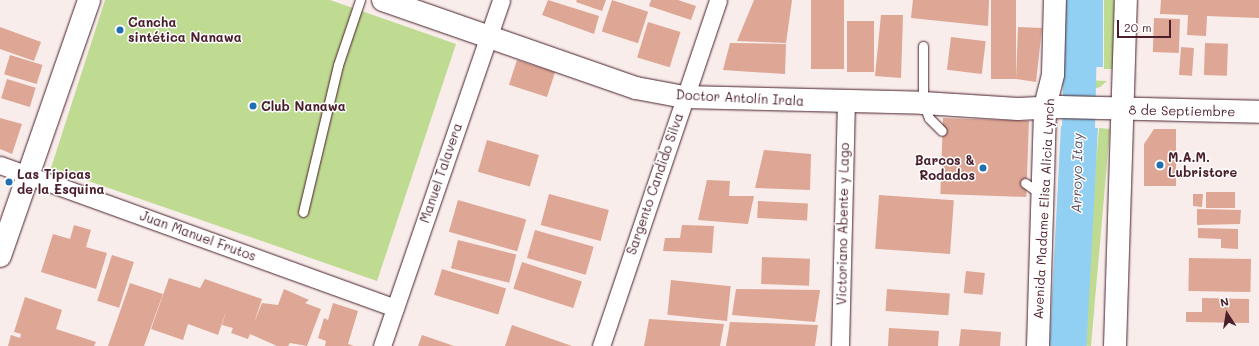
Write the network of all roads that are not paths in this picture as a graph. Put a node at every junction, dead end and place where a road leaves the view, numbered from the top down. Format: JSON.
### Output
{"nodes":[{"id":1,"x":89,"y":0,"type":"edge"},
{"id":2,"x":360,"y":0,"type":"edge"},
{"id":3,"x":383,"y":0,"type":"edge"},
{"id":4,"x":501,"y":0,"type":"edge"},
{"id":5,"x":718,"y":0,"type":"edge"},
{"id":6,"x":1055,"y":0,"type":"edge"},
{"id":7,"x":1126,"y":0,"type":"edge"},
{"id":8,"x":488,"y":37,"type":"junction"},
{"id":9,"x":923,"y":46,"type":"dead end"},
{"id":10,"x":684,"y":98,"type":"junction"},
{"id":11,"x":846,"y":102,"type":"junction"},
{"id":12,"x":923,"y":103,"type":"junction"},
{"id":13,"x":1055,"y":107,"type":"junction"},
{"id":14,"x":1113,"y":109,"type":"junction"},
{"id":15,"x":1259,"y":112,"type":"edge"},
{"id":16,"x":942,"y":131,"type":"dead end"},
{"id":17,"x":0,"y":165,"type":"edge"},
{"id":18,"x":30,"y":175,"type":"junction"},
{"id":19,"x":1025,"y":183,"type":"dead end"},
{"id":20,"x":1043,"y":196,"type":"junction"},
{"id":21,"x":303,"y":212,"type":"dead end"},
{"id":22,"x":0,"y":256,"type":"edge"},
{"id":23,"x":395,"y":308,"type":"junction"},
{"id":24,"x":382,"y":346,"type":"edge"},
{"id":25,"x":601,"y":346,"type":"edge"},
{"id":26,"x":840,"y":346,"type":"edge"},
{"id":27,"x":1038,"y":346,"type":"edge"},
{"id":28,"x":1114,"y":346,"type":"edge"}],
"edges":[{"from":1,"to":18,"type":"main road"},
{"from":2,"to":21,"type":"lane"},
{"from":3,"to":8,"type":"main road","name":"Doctor Antolín Irala"},
{"from":4,"to":8,"type":"street","name":"Manuel Talavera"},
{"from":5,"to":10,"type":"street","name":"Sargento Candido Silva"},
{"from":6,"to":13,"type":"main road","name":"Avenida Madame Elisa Alicia Lynch"},
{"from":7,"to":14,"type":"main road"},
{"from":8,"to":10,"type":"main road","name":"Doctor Antolín Irala"},
{"from":8,"to":23,"type":"street","name":"Manuel Talavera"},
{"from":9,"to":12,"type":"lane"},
{"from":10,"to":11,"type":"main road","name":"Doctor Antolín Irala"},
{"from":10,"to":25,"type":"street","name":"Sargento Candido Silva"},
{"from":11,"to":12,"type":"main road","name":"Doctor Antolín Irala"},
{"from":11,"to":26,"type":"street","name":"Victoriano Abente y Lago"},
{"from":12,"to":13,"type":"main road","name":"Doctor Antolín Irala"},
{"from":12,"to":16,"type":"lane"},
{"from":13,"to":14,"type":"main road","name":"8 de Septiembre"},
{"from":13,"to":20,"type":"main road","name":"Avenida Madame Elisa Alicia Lynch"},
{"from":14,"to":15,"type":"main road","name":"8 de Septiembre"},
{"from":14,"to":28,"type":"main road"},
{"from":17,"to":18,"type":"street","name":"Juan Manuel Frutos"},
{"from":18,"to":22,"type":"main road"},
{"from":18,"to":23,"type":"street","name":"Juan Manuel Frutos"},
{"from":19,"to":20,"type":"lane"},
{"from":20,"to":27,"type":"main road","name":"Avenida Madame Elisa Alicia Lynch"},
{"from":23,"to":24,"type":"street","name":"Manuel Talavera"}]}
